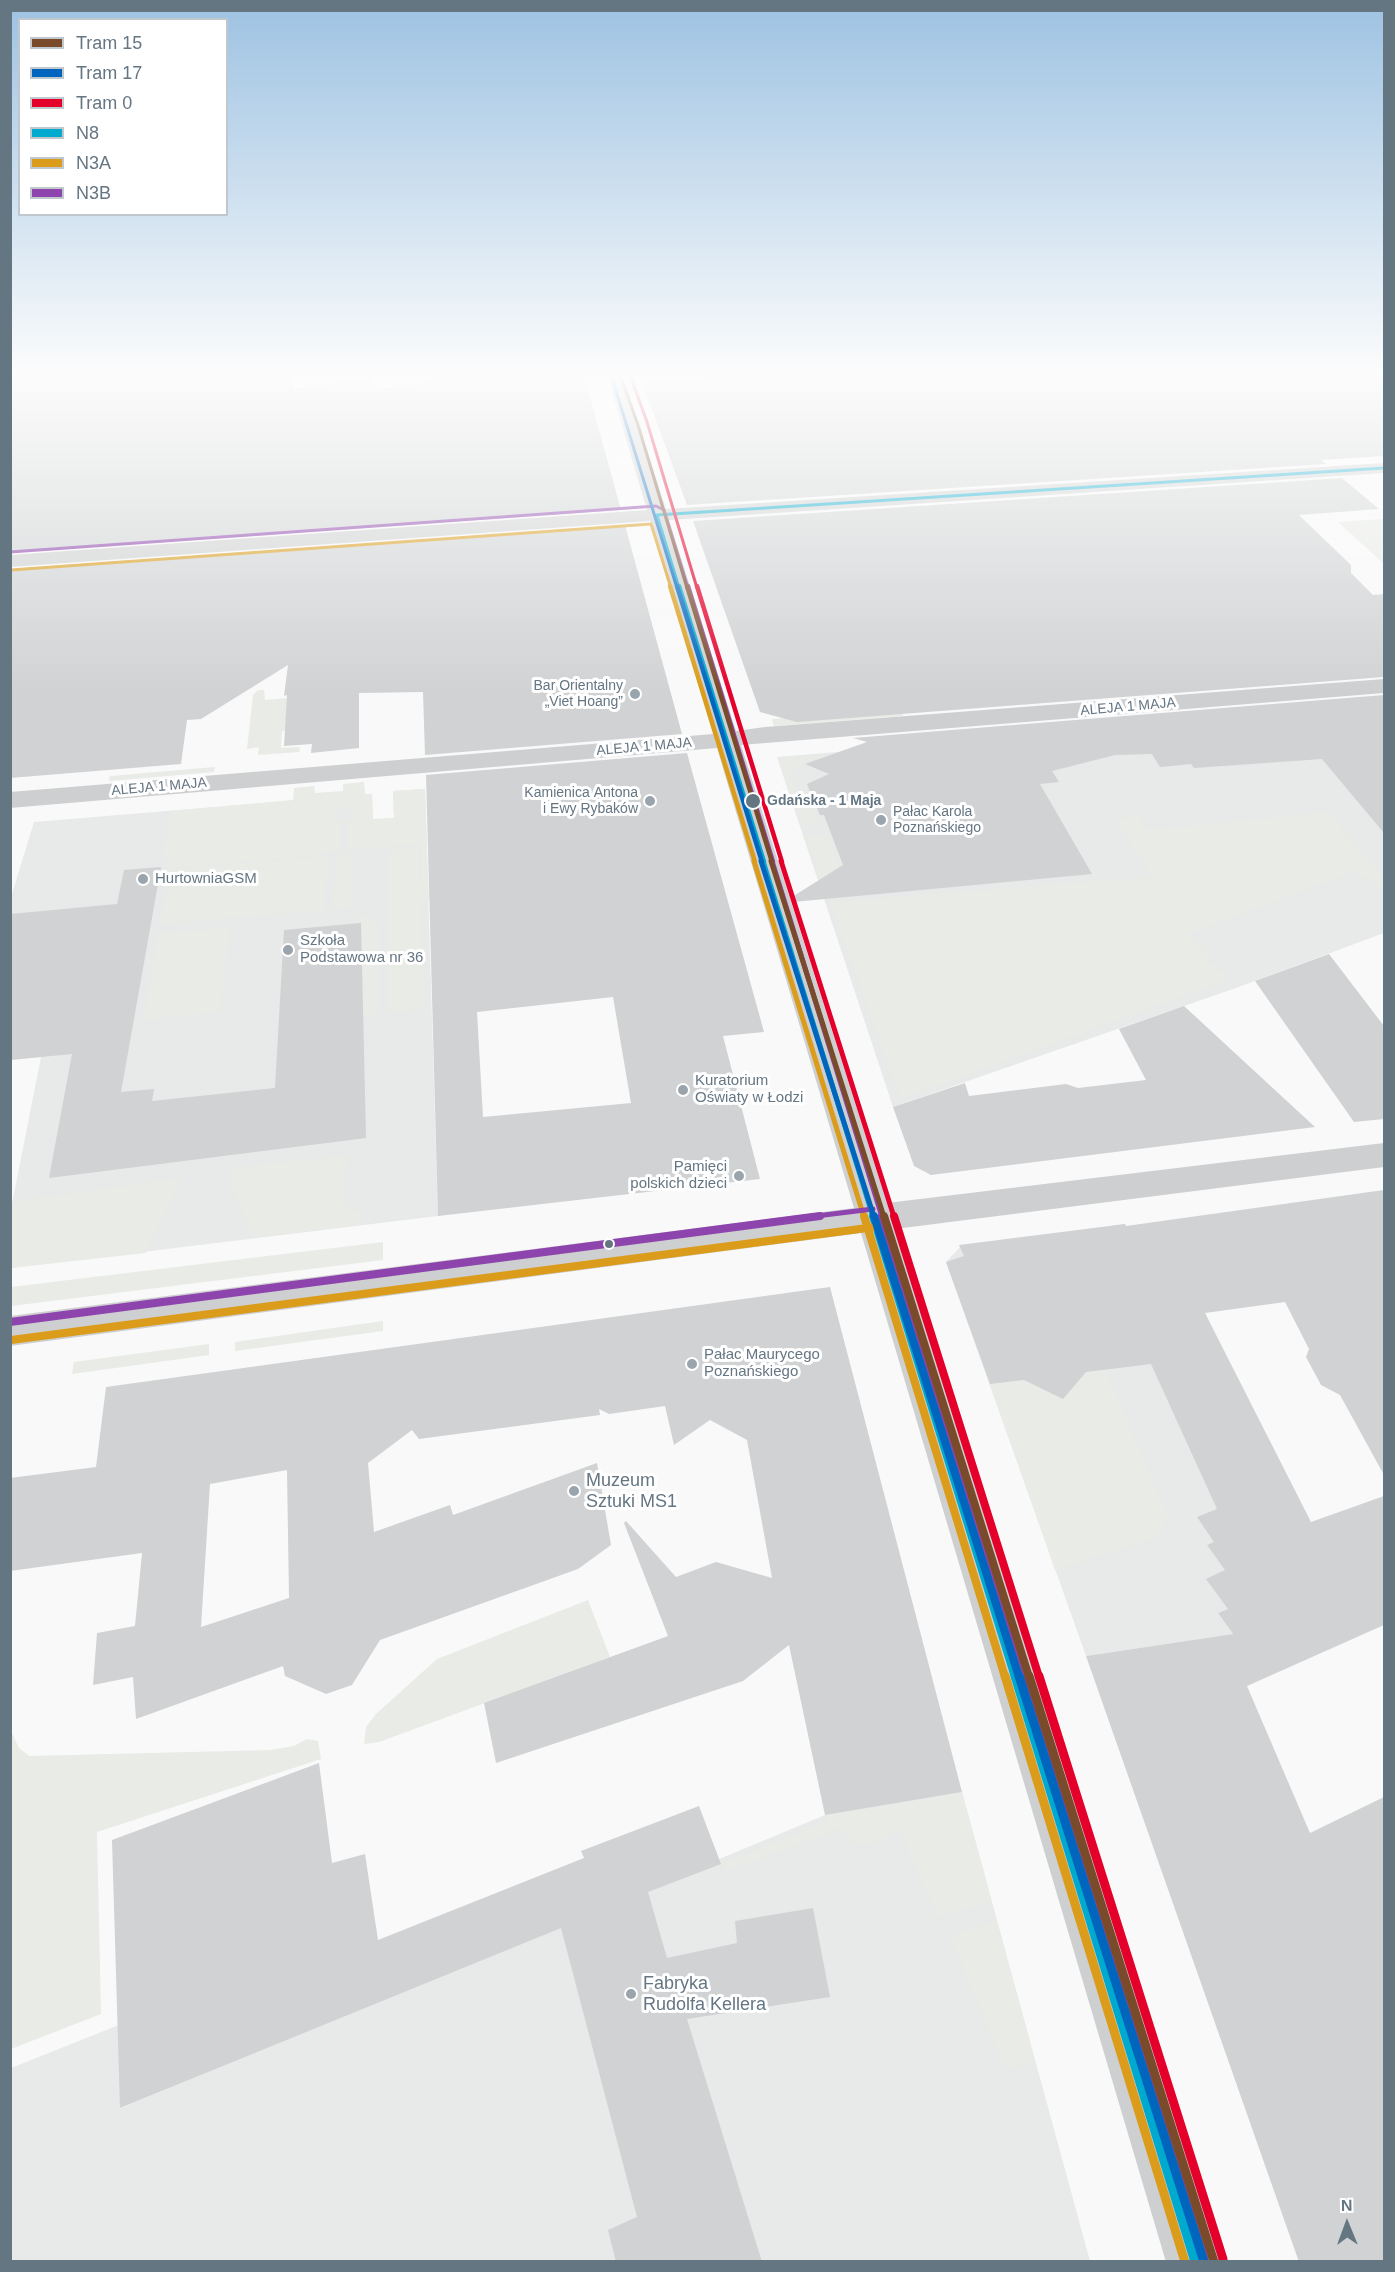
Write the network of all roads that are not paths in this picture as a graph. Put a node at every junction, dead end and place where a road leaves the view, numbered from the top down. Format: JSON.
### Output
{"nodes":[{"id":1,"x":647,"y":481,"type":"edge"},
{"id":2,"x":1189,"y":481,"type":"edge"},
{"id":3,"x":657,"y":515,"type":"junction"},
{"id":4,"x":10,"y":561,"type":"edge"},
{"id":5,"x":1384,"y":687,"type":"edge"},
{"id":6,"x":726,"y":740,"type":"junction"},
{"id":7,"x":10,"y":800,"type":"edge"},
{"id":8,"x":1384,"y":1155,"type":"edge"},
{"id":9,"x":874,"y":1218,"type":"junction"},
{"id":10,"x":10,"y":1331,"type":"edge"},
{"id":11,"x":1196,"y":2262,"type":"edge"}],
"edges":[{"from":1,"to":3,"type":"street"},
{"from":2,"to":3,"type":"street"},
{"from":3,"to":4,"type":"street"},
{"from":3,"to":6,"type":"street"},
{"from":5,"to":6,"type":"street","name":"ALEJA 1 MAJA"},
{"from":6,"to":7,"type":"street","name":"ALEJA 1 MAJA"},
{"from":6,"to":9,"type":"street"},
{"from":8,"to":9,"type":"street"},
{"from":9,"to":10,"type":"street"},
{"from":9,"to":11,"type":"street"}]}
